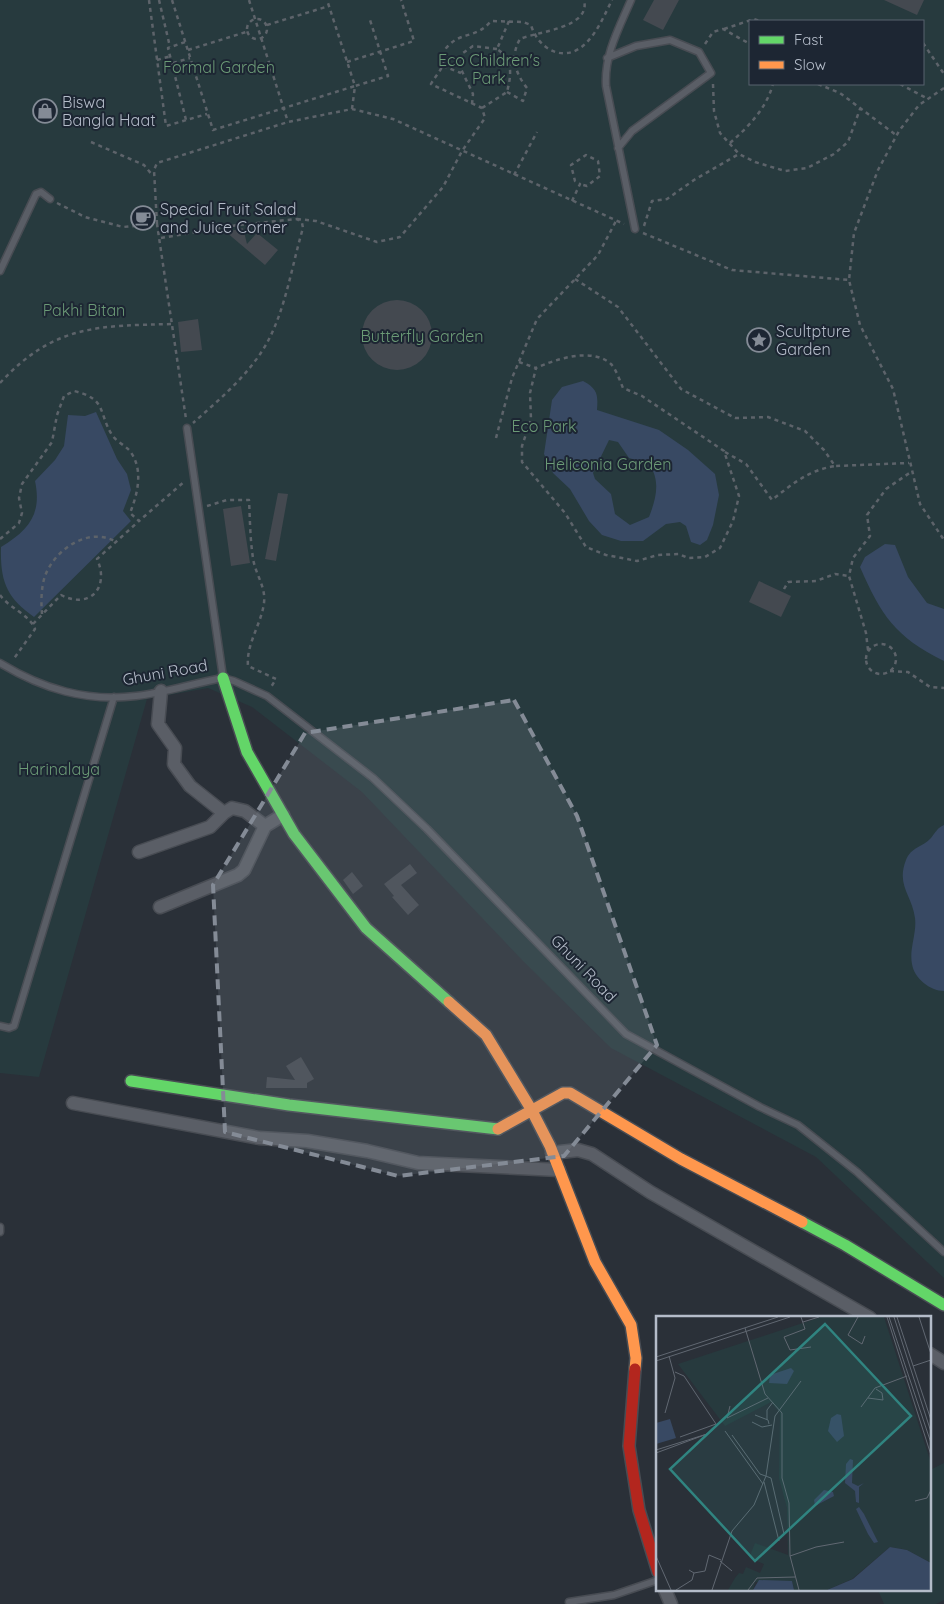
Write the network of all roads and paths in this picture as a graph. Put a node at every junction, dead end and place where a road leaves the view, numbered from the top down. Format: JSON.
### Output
{"nodes":[{"id":1,"x":149,"y":0,"type":"edge"},
{"id":2,"x":159,"y":0,"type":"edge"},
{"id":3,"x":172,"y":0,"type":"edge"},
{"id":4,"x":249,"y":0,"type":"edge"},
{"id":5,"x":327,"y":0,"type":"edge"},
{"id":6,"x":401,"y":0,"type":"edge"},
{"id":7,"x":584,"y":0,"type":"edge"},
{"id":8,"x":612,"y":0,"type":"edge"},
{"id":9,"x":631,"y":0,"type":"edge"},
{"id":10,"x":329,"y":6,"type":"junction"},
{"id":11,"x":255,"y":18,"type":"junction"},
{"id":12,"x":370,"y":20,"type":"dead end"},
{"id":13,"x":509,"y":21,"type":"junction"},
{"id":14,"x":749,"y":21,"type":"edge"},
{"id":15,"x":267,"y":25,"type":"junction"},
{"id":16,"x":723,"y":29,"type":"junction"},
{"id":17,"x":246,"y":32,"type":"junction"},
{"id":18,"x":533,"y":34,"type":"junction"},
{"id":19,"x":262,"y":38,"type":"junction"},
{"id":20,"x":185,"y":42,"type":"junction"},
{"id":21,"x":749,"y":43,"type":"edge"},
{"id":22,"x":924,"y":44,"type":"edge"},
{"id":23,"x":170,"y":47,"type":"junction"},
{"id":24,"x":498,"y":49,"type":"junction"},
{"id":25,"x":188,"y":50,"type":"junction"},
{"id":26,"x":380,"y":52,"type":"junction"},
{"id":27,"x":699,"y":52,"type":"junction"},
{"id":28,"x":171,"y":56,"type":"junction"},
{"id":29,"x":190,"y":58,"type":"junction"},
{"id":30,"x":607,"y":58,"type":"junction"},
{"id":31,"x":157,"y":60,"type":"junction"},
{"id":32,"x":347,"y":62,"type":"junction"},
{"id":33,"x":173,"y":63,"type":"junction"},
{"id":34,"x":442,"y":66,"type":"junction"},
{"id":35,"x":461,"y":72,"type":"junction"},
{"id":36,"x":711,"y":73,"type":"junction"},
{"id":37,"x":944,"y":74,"type":"edge"},
{"id":38,"x":774,"y":85,"type":"edge"},
{"id":39,"x":820,"y":85,"type":"edge"},
{"id":40,"x":902,"y":85,"type":"edge"},
{"id":41,"x":355,"y":86,"type":"junction"},
{"id":42,"x":944,"y":88,"type":"edge"},
{"id":43,"x":506,"y":92,"type":"junction"},
{"id":44,"x":928,"y":99,"type":"junction"},
{"id":45,"x":472,"y":104,"type":"junction"},
{"id":46,"x":284,"y":107,"type":"junction"},
{"id":47,"x":352,"y":108,"type":"junction"},
{"id":48,"x":482,"y":108,"type":"junction"},
{"id":49,"x":860,"y":109,"type":"junction"},
{"id":50,"x":207,"y":114,"type":"junction"},
{"id":51,"x":186,"y":120,"type":"junction"},
{"id":52,"x":288,"y":122,"type":"junction"},
{"id":53,"x":537,"y":132,"type":"dead end"},
{"id":54,"x":896,"y":135,"type":"junction"},
{"id":55,"x":91,"y":142,"type":"dead end"},
{"id":56,"x":730,"y":144,"type":"junction"},
{"id":57,"x":618,"y":148,"type":"junction"},
{"id":58,"x":462,"y":151,"type":"junction"},
{"id":59,"x":739,"y":154,"type":"junction"},
{"id":60,"x":514,"y":175,"type":"junction"},
{"id":61,"x":154,"y":177,"type":"junction"},
{"id":62,"x":580,"y":184,"type":"junction"},
{"id":63,"x":50,"y":199,"type":"joint"},
{"id":64,"x":572,"y":201,"type":"junction"},
{"id":65,"x":298,"y":220,"type":"junction"},
{"id":66,"x":616,"y":221,"type":"junction"},
{"id":67,"x":157,"y":224,"type":"junction"},
{"id":68,"x":635,"y":229,"type":"joint"},
{"id":69,"x":161,"y":238,"type":"junction"},
{"id":70,"x":0,"y":271,"type":"edge"},
{"id":71,"x":575,"y":279,"type":"junction"},
{"id":72,"x":849,"y":280,"type":"junction"},
{"id":73,"x":173,"y":324,"type":"junction"},
{"id":74,"x":519,"y":362,"type":"junction"},
{"id":75,"x":536,"y":368,"type":"junction"},
{"id":76,"x":0,"y":383,"type":"edge"},
{"id":77,"x":187,"y":428,"type":"junction"},
{"id":78,"x":496,"y":438,"type":"dead end"},
{"id":79,"x":724,"y":451,"type":"junction"},
{"id":80,"x":909,"y":463,"type":"junction"},
{"id":81,"x":835,"y":466,"type":"junction"},
{"id":82,"x":911,"y":472,"type":"junction"},
{"id":83,"x":194,"y":474,"type":"junction"},
{"id":84,"x":198,"y":508,"type":"junction"},
{"id":85,"x":139,"y":521,"type":"junction"},
{"id":86,"x":0,"y":539,"type":"edge"},
{"id":87,"x":944,"y":540,"type":"edge"},
{"id":88,"x":116,"y":542,"type":"junction"},
{"id":89,"x":849,"y":576,"type":"junction"},
{"id":90,"x":784,"y":589,"type":"dead end"},
{"id":91,"x":0,"y":595,"type":"edge"},
{"id":92,"x":42,"y":614,"type":"junction"},
{"id":93,"x":33,"y":624,"type":"junction"},
{"id":94,"x":868,"y":650,"type":"junction"},
{"id":95,"x":0,"y":664,"type":"edge"},
{"id":96,"x":8,"y":668,"type":"junction"},
{"id":97,"x":890,"y":670,"type":"junction"},
{"id":98,"x":223,"y":678,"type":"junction"},
{"id":99,"x":944,"y":688,"type":"edge"},
{"id":100,"x":161,"y":690,"type":"junction"},
{"id":101,"x":266,"y":696,"type":"junction"},
{"id":102,"x":114,"y":698,"type":"junction"},
{"id":103,"x":224,"y":813,"type":"junction"},
{"id":104,"x":283,"y":815,"type":"junction"},
{"id":105,"x":265,"y":826,"type":"junction"},
{"id":106,"x":139,"y":852,"type":"dead end"},
{"id":107,"x":160,"y":907,"type":"dead end"},
{"id":108,"x":0,"y":1026,"type":"edge"},
{"id":109,"x":131,"y":1081,"type":"dead end"},
{"id":110,"x":73,"y":1103,"type":"dead end"},
{"id":111,"x":532,"y":1111,"type":"junction"},
{"id":112,"x":551,"y":1150,"type":"junction"},
{"id":113,"x":559,"y":1170,"type":"junction"},
{"id":114,"x":0,"y":1227,"type":"edge"},
{"id":115,"x":0,"y":1232,"type":"edge"},
{"id":116,"x":944,"y":1252,"type":"edge"},
{"id":117,"x":944,"y":1304,"type":"edge"},
{"id":118,"x":867,"y":1316,"type":"edge"},
{"id":119,"x":932,"y":1355,"type":"edge"},
{"id":120,"x":944,"y":1363,"type":"edge"},
{"id":121,"x":656,"y":1567,"type":"edge"},
{"id":122,"x":656,"y":1581,"type":"edge"},
{"id":123,"x":666,"y":1592,"type":"edge"},
{"id":124,"x":569,"y":1602,"type":"dead end"},
{"id":125,"x":671,"y":1604,"type":"edge"}],
"edges":[{"from":1,"to":31,"type":"path"},
{"from":2,"to":23,"type":"path"},
{"from":3,"to":20,"type":"path"},
{"from":4,"to":11,"type":"path"},
{"from":5,"to":10,"type":"path"},
{"from":6,"to":26,"type":"path"},
{"from":7,"to":18,"type":"path"},
{"from":8,"to":18,"type":"path"},
{"from":9,"to":30,"type":"lane"},
{"from":10,"to":15,"type":"path"},
{"from":10,"to":32,"type":"path"},
{"from":11,"to":15,"type":"path"},
{"from":11,"to":17,"type":"path"},
{"from":11,"to":19,"type":"path"},
{"from":12,"to":26,"type":"path"},
{"from":13,"to":18,"type":"path"},
{"from":13,"to":24,"type":"path"},
{"from":13,"to":34,"type":"path"},
{"from":14,"to":16,"type":"path"},
{"from":15,"to":19,"type":"path"},
{"from":16,"to":21,"type":"path"},
{"from":16,"to":27,"type":"path"},
{"from":17,"to":19,"type":"path"},
{"from":17,"to":25,"type":"path"},
{"from":18,"to":43,"type":"path"},
{"from":19,"to":46,"type":"path"},
{"from":20,"to":23,"type":"path"},
{"from":20,"to":25,"type":"path"},
{"from":22,"to":37,"type":"path"},
{"from":23,"to":28,"type":"path"},
{"from":24,"to":35,"type":"path"},
{"from":24,"to":43,"type":"path"},
{"from":25,"to":29,"type":"path"},
{"from":26,"to":32,"type":"path"},
{"from":26,"to":41,"type":"path"},
{"from":27,"to":30,"type":"lane"},
{"from":27,"to":36,"type":"lane"},
{"from":28,"to":31,"type":"path"},
{"from":28,"to":33,"type":"path"},
{"from":29,"to":33,"type":"path"},
{"from":29,"to":50,"type":"path"},
{"from":30,"to":57,"type":"lane"},
{"from":31,"to":51,"type":"path"},
{"from":32,"to":41,"type":"path"},
{"from":33,"to":51,"type":"path"},
{"from":34,"to":35,"type":"path"},
{"from":34,"to":45,"type":"path"},
{"from":35,"to":45,"type":"path"},
{"from":36,"to":56,"type":"path"},
{"from":36,"to":57,"type":"lane"},
{"from":38,"to":56,"type":"path"},
{"from":39,"to":49,"type":"path"},
{"from":40,"to":44,"type":"path"},
{"from":41,"to":46,"type":"path"},
{"from":41,"to":47,"type":"path"},
{"from":42,"to":44,"type":"path"},
{"from":43,"to":48,"type":"path"},
{"from":44,"to":54,"type":"path"},
{"from":45,"to":48,"type":"path"},
{"from":46,"to":50,"type":"path"},
{"from":46,"to":52,"type":"path"},
{"from":47,"to":52,"type":"path"},
{"from":47,"to":58,"type":"path"},
{"from":48,"to":58,"type":"path"},
{"from":49,"to":54,"type":"path"},
{"from":49,"to":59,"type":"path"},
{"from":50,"to":51,"type":"path"},
{"from":52,"to":61,"type":"path"},
{"from":53,"to":60,"type":"path"},
{"from":54,"to":72,"type":"path"},
{"from":55,"to":61,"type":"path"},
{"from":56,"to":59,"type":"path"},
{"from":57,"to":68,"type":"lane"},
{"from":58,"to":60,"type":"path"},
{"from":58,"to":65,"type":"path"},
{"from":59,"to":72,"type":"path"},
{"from":60,"to":64,"type":"path"},
{"from":61,"to":67,"type":"path"},
{"from":62,"to":62,"type":"path"},
{"from":62,"to":64,"type":"path"},
{"from":63,"to":67,"type":"path"},
{"from":63,"to":70,"type":"lane"},
{"from":64,"to":66,"type":"path"},
{"from":65,"to":69,"type":"path"},
{"from":65,"to":77,"type":"path"},
{"from":66,"to":68,"type":"path"},
{"from":66,"to":71,"type":"path"},
{"from":67,"to":69,"type":"path"},
{"from":69,"to":73,"type":"path"},
{"from":71,"to":74,"type":"path"},
{"from":71,"to":81,"type":"path"},
{"from":72,"to":80,"type":"path"},
{"from":73,"to":76,"type":"path"},
{"from":73,"to":77,"type":"path"},
{"from":74,"to":75,"type":"path"},
{"from":74,"to":78,"type":"path"},
{"from":75,"to":79,"type":"path"},
{"from":75,"to":79,"type":"path"},
{"from":77,"to":83,"type":"lane"},
{"from":79,"to":81,"type":"path"},
{"from":80,"to":81,"type":"path"},
{"from":80,"to":82,"type":"path"},
{"from":82,"to":87,"type":"path"},
{"from":82,"to":89,"type":"path"},
{"from":83,"to":84,"type":"lane"},
{"from":83,"to":85,"type":"path"},
{"from":84,"to":98,"type":"lane"},
{"from":84,"to":101,"type":"path"},
{"from":85,"to":86,"type":"path"},
{"from":85,"to":88,"type":"path"},
{"from":88,"to":92,"type":"path"},
{"from":88,"to":92,"type":"path"},
{"from":89,"to":90,"type":"path"},
{"from":89,"to":94,"type":"path"},
{"from":91,"to":93,"type":"path"},
{"from":92,"to":93,"type":"path"},
{"from":93,"to":96,"type":"path"},
{"from":94,"to":97,"type":"path"},
{"from":94,"to":97,"type":"path"},
{"from":95,"to":96,"type":"lane","name":"Ghuni Road"},
{"from":96,"to":102,"type":"lane","name":"Ghuni Road"},
{"from":97,"to":99,"type":"path"},
{"from":98,"to":100,"type":"lane","name":"Ghuni Road"},
{"from":98,"to":101,"type":"lane","name":"Ghuni Road"},
{"from":98,"to":104,"type":"street","name":"Ghuni Road"},
{"from":100,"to":102,"type":"lane","name":"Ghuni Road"},
{"from":100,"to":103,"type":"street"},
{"from":101,"to":116,"type":"lane","name":"Ghuni Road"},
{"from":102,"to":108,"type":"lane"},
{"from":103,"to":105,"type":"street"},
{"from":103,"to":106,"type":"street"},
{"from":104,"to":105,"type":"street"},
{"from":104,"to":111,"type":"street","name":"Ghuni Road"},
{"from":105,"to":107,"type":"street"},
{"from":109,"to":111,"type":"street"},
{"from":110,"to":113,"type":"street"},
{"from":111,"to":112,"type":"street","name":"Ghuni Road"},
{"from":111,"to":117,"type":"street"},
{"from":112,"to":113,"type":"street","name":"Ghuni Road"},
{"from":112,"to":118,"type":"street"},
{"from":113,"to":121,"type":"street","name":"Ghuni Road"},
{"from":114,"to":115,"type":"lane"},
{"from":119,"to":120,"type":"street"},
{"from":122,"to":124,"type":"lane"},
{"from":123,"to":125,"type":"street"}]}
